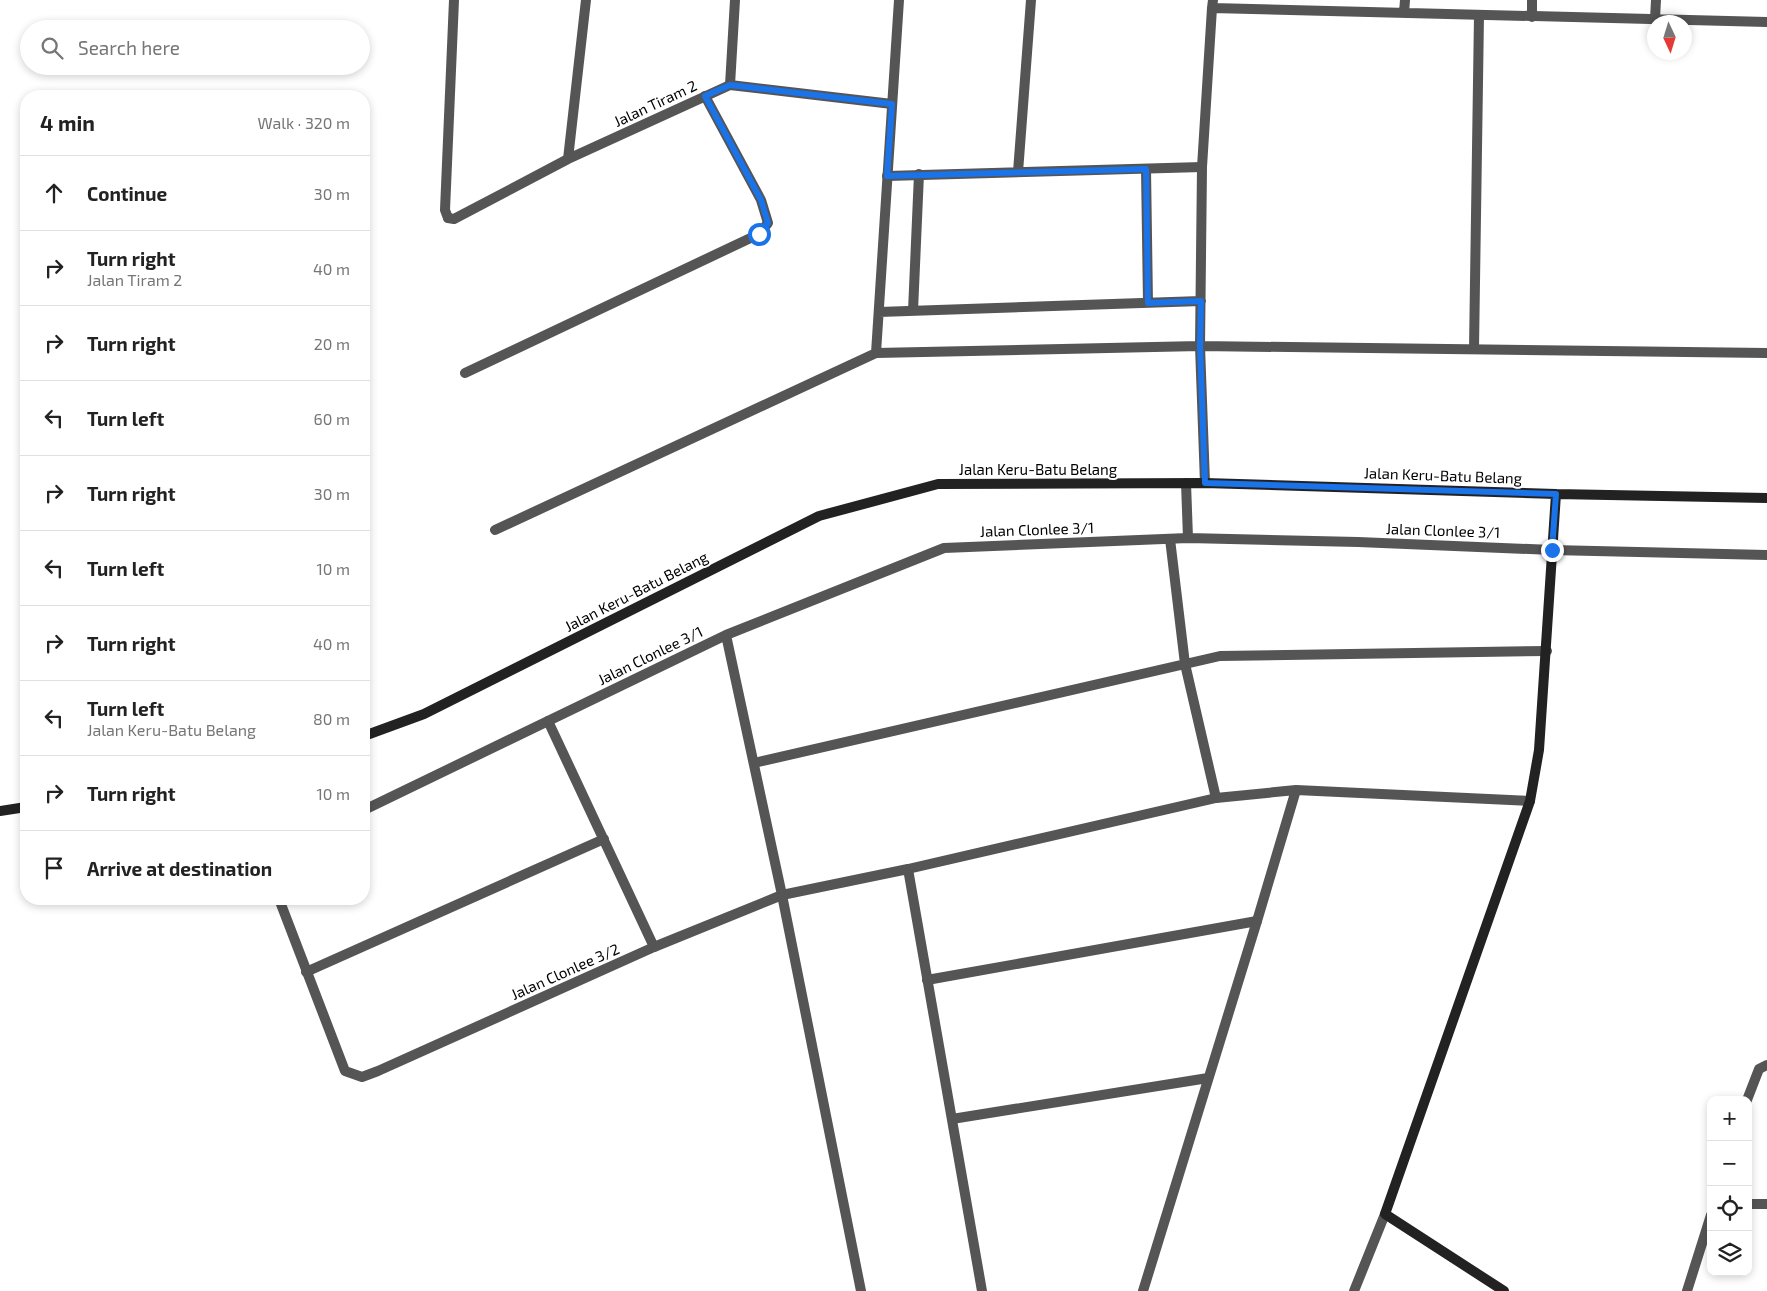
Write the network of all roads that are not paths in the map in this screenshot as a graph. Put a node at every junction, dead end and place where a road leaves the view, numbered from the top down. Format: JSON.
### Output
{"nodes":[{"id":1,"x":454,"y":0,"type":"edge"},
{"id":2,"x":586,"y":0,"type":"edge"},
{"id":3,"x":735,"y":0,"type":"edge"},
{"id":4,"x":899,"y":0,"type":"edge"},
{"id":5,"x":1031,"y":0,"type":"edge"},
{"id":6,"x":1405,"y":0,"type":"edge"},
{"id":7,"x":1532,"y":0,"type":"edge"},
{"id":8,"x":1656,"y":0,"type":"edge"},
{"id":9,"x":1212,"y":4,"type":"edge"},
{"id":10,"x":1404,"y":13,"type":"junction"},
{"id":11,"x":1479,"y":15,"type":"junction"},
{"id":12,"x":1655,"y":15,"type":"edge"},
{"id":13,"x":1532,"y":17,"type":"junction"},
{"id":14,"x":1647,"y":19,"type":"edge"},
{"id":15,"x":1692,"y":20,"type":"edge"},
{"id":16,"x":1767,"y":22,"type":"edge"},
{"id":17,"x":730,"y":85,"type":"junction"},
{"id":18,"x":705,"y":96,"type":"junction"},
{"id":19,"x":892,"y":104,"type":"junction"},
{"id":20,"x":568,"y":159,"type":"junction"},
{"id":21,"x":1202,"y":167,"type":"junction"},
{"id":22,"x":1146,"y":169,"type":"junction"},
{"id":23,"x":1018,"y":172,"type":"junction"},
{"id":24,"x":919,"y":174,"type":"junction"},
{"id":25,"x":887,"y":176,"type":"junction"},
{"id":26,"x":1201,"y":301,"type":"junction"},
{"id":27,"x":1148,"y":303,"type":"junction"},
{"id":28,"x":913,"y":311,"type":"junction"},
{"id":29,"x":879,"y":312,"type":"junction"},
{"id":30,"x":1200,"y":346,"type":"junction"},
{"id":31,"x":1474,"y":349,"type":"junction"},
{"id":32,"x":876,"y":353,"type":"junction"},
{"id":33,"x":1767,"y":353,"type":"edge"},
{"id":34,"x":465,"y":373,"type":"dead end"},
{"id":35,"x":1186,"y":483,"type":"junction"},
{"id":36,"x":1205,"y":483,"type":"junction"},
{"id":37,"x":1556,"y":494,"type":"junction"},
{"id":38,"x":1767,"y":498,"type":"edge"},
{"id":39,"x":495,"y":530,"type":"dead end"},
{"id":40,"x":1188,"y":538,"type":"junction"},
{"id":41,"x":1170,"y":539,"type":"junction"},
{"id":42,"x":1552,"y":550,"type":"junction"},
{"id":43,"x":1767,"y":555,"type":"edge"},
{"id":44,"x":726,"y":635,"type":"junction"},
{"id":45,"x":1547,"y":651,"type":"junction"},
{"id":46,"x":1185,"y":664,"type":"junction"},
{"id":47,"x":548,"y":721,"type":"junction"},
{"id":48,"x":370,"y":734,"type":"edge"},
{"id":49,"x":754,"y":763,"type":"junction"},
{"id":50,"x":1296,"y":790,"type":"junction"},
{"id":51,"x":1216,"y":798,"type":"junction"},
{"id":52,"x":1530,"y":800,"type":"junction"},
{"id":53,"x":370,"y":807,"type":"edge"},
{"id":54,"x":20,"y":808,"type":"edge"},
{"id":55,"x":0,"y":811,"type":"edge"},
{"id":56,"x":604,"y":838,"type":"junction"},
{"id":57,"x":908,"y":869,"type":"junction"},
{"id":58,"x":782,"y":895,"type":"junction"},
{"id":59,"x":281,"y":905,"type":"edge"},
{"id":60,"x":1257,"y":921,"type":"junction"},
{"id":61,"x":654,"y":947,"type":"junction"},
{"id":62,"x":306,"y":972,"type":"junction"},
{"id":63,"x":927,"y":980,"type":"junction"},
{"id":64,"x":1767,"y":1065,"type":"edge"},
{"id":65,"x":1208,"y":1078,"type":"junction"},
{"id":66,"x":1749,"y":1096,"type":"edge"},
{"id":67,"x":952,"y":1119,"type":"junction"},
{"id":68,"x":1752,"y":1204,"type":"edge"},
{"id":69,"x":1767,"y":1204,"type":"edge"},
{"id":70,"x":1386,"y":1214,"type":"junction"},
{"id":71,"x":1707,"y":1228,"type":"edge"},
{"id":72,"x":861,"y":1291,"type":"edge"},
{"id":73,"x":982,"y":1291,"type":"edge"},
{"id":74,"x":1143,"y":1291,"type":"edge"},
{"id":75,"x":1354,"y":1291,"type":"edge"},
{"id":76,"x":1504,"y":1291,"type":"edge"},
{"id":77,"x":1687,"y":1291,"type":"edge"}],
"edges":[{"from":1,"to":20,"type":"street","name":"Jalan Tiram 2"},
{"from":2,"to":20,"type":"street"},
{"from":3,"to":17,"type":"street"},
{"from":4,"to":19,"type":"street"},
{"from":5,"to":23,"type":"street"},
{"from":6,"to":10,"type":"street"},
{"from":7,"to":13,"type":"street"},
{"from":8,"to":12,"type":"street"},
{"from":9,"to":10,"type":"street"},
{"from":9,"to":21,"type":"street"},
{"from":10,"to":11,"type":"street"},
{"from":11,"to":13,"type":"street"},
{"from":11,"to":31,"type":"street"},
{"from":13,"to":14,"type":"street"},
{"from":15,"to":16,"type":"street"},
{"from":17,"to":18,"type":"street","name":"Jalan Tiram 2"},
{"from":17,"to":19,"type":"street"},
{"from":18,"to":20,"type":"street","name":"Jalan Tiram 2"},
{"from":18,"to":34,"type":"street"},
{"from":19,"to":25,"type":"street"},
{"from":21,"to":22,"type":"street"},
{"from":21,"to":26,"type":"street"},
{"from":22,"to":23,"type":"street"},
{"from":22,"to":27,"type":"street"},
{"from":23,"to":24,"type":"street"},
{"from":24,"to":25,"type":"street"},
{"from":24,"to":28,"type":"street"},
{"from":25,"to":29,"type":"street"},
{"from":26,"to":27,"type":"street"},
{"from":26,"to":30,"type":"street"},
{"from":27,"to":28,"type":"street"},
{"from":28,"to":29,"type":"street"},
{"from":29,"to":32,"type":"street"},
{"from":30,"to":31,"type":"street"},
{"from":30,"to":32,"type":"street"},
{"from":30,"to":36,"type":"street"},
{"from":31,"to":33,"type":"street"},
{"from":32,"to":39,"type":"street"},
{"from":35,"to":36,"type":"street","name":"Jalan Keru-Batu Belang"},
{"from":35,"to":40,"type":"street"},
{"from":35,"to":48,"type":"street","name":"Jalan Keru-Batu Belang"},
{"from":36,"to":37,"type":"street","name":"Jalan Keru-Batu Belang"},
{"from":37,"to":38,"type":"street","name":"Jalan Keru-Batu Belang"},
{"from":37,"to":42,"type":"street"},
{"from":40,"to":41,"type":"street","name":"Jalan Clonlee 3/1"},
{"from":40,"to":42,"type":"street","name":"Jalan Clonlee 3/1"},
{"from":41,"to":44,"type":"street","name":"Jalan Clonlee 3/1"},
{"from":41,"to":46,"type":"street"},
{"from":42,"to":43,"type":"street","name":"Jalan Clonlee 3/1"},
{"from":42,"to":45,"type":"street"},
{"from":44,"to":47,"type":"street","name":"Jalan Clonlee 3/1"},
{"from":44,"to":49,"type":"street"},
{"from":45,"to":46,"type":"street"},
{"from":45,"to":52,"type":"street"},
{"from":46,"to":49,"type":"street"},
{"from":46,"to":51,"type":"street"},
{"from":47,"to":53,"type":"street","name":"Jalan Clonlee 3/1"},
{"from":47,"to":56,"type":"street"},
{"from":49,"to":58,"type":"street"},
{"from":50,"to":51,"type":"street","name":"Jalan Clonlee 3/2"},
{"from":50,"to":52,"type":"street","name":"Jalan Clonlee 3/2"},
{"from":50,"to":60,"type":"street"},
{"from":51,"to":57,"type":"street","name":"Jalan Clonlee 3/2"},
{"from":52,"to":70,"type":"street"},
{"from":54,"to":55,"type":"street"},
{"from":56,"to":61,"type":"street"},
{"from":56,"to":62,"type":"street"},
{"from":57,"to":58,"type":"street","name":"Jalan Clonlee 3/2"},
{"from":57,"to":63,"type":"street"},
{"from":58,"to":61,"type":"street","name":"Jalan Clonlee 3/2"},
{"from":58,"to":72,"type":"street"},
{"from":59,"to":62,"type":"street"},
{"from":60,"to":63,"type":"street"},
{"from":60,"to":65,"type":"street"},
{"from":61,"to":62,"type":"street","name":"Jalan Clonlee 3/2"},
{"from":63,"to":67,"type":"street"},
{"from":64,"to":66,"type":"street"},
{"from":65,"to":67,"type":"street"},
{"from":65,"to":74,"type":"street"},
{"from":67,"to":73,"type":"street"},
{"from":68,"to":69,"type":"street"},
{"from":70,"to":75,"type":"street"},
{"from":70,"to":76,"type":"street"},
{"from":71,"to":77,"type":"street"}]}
